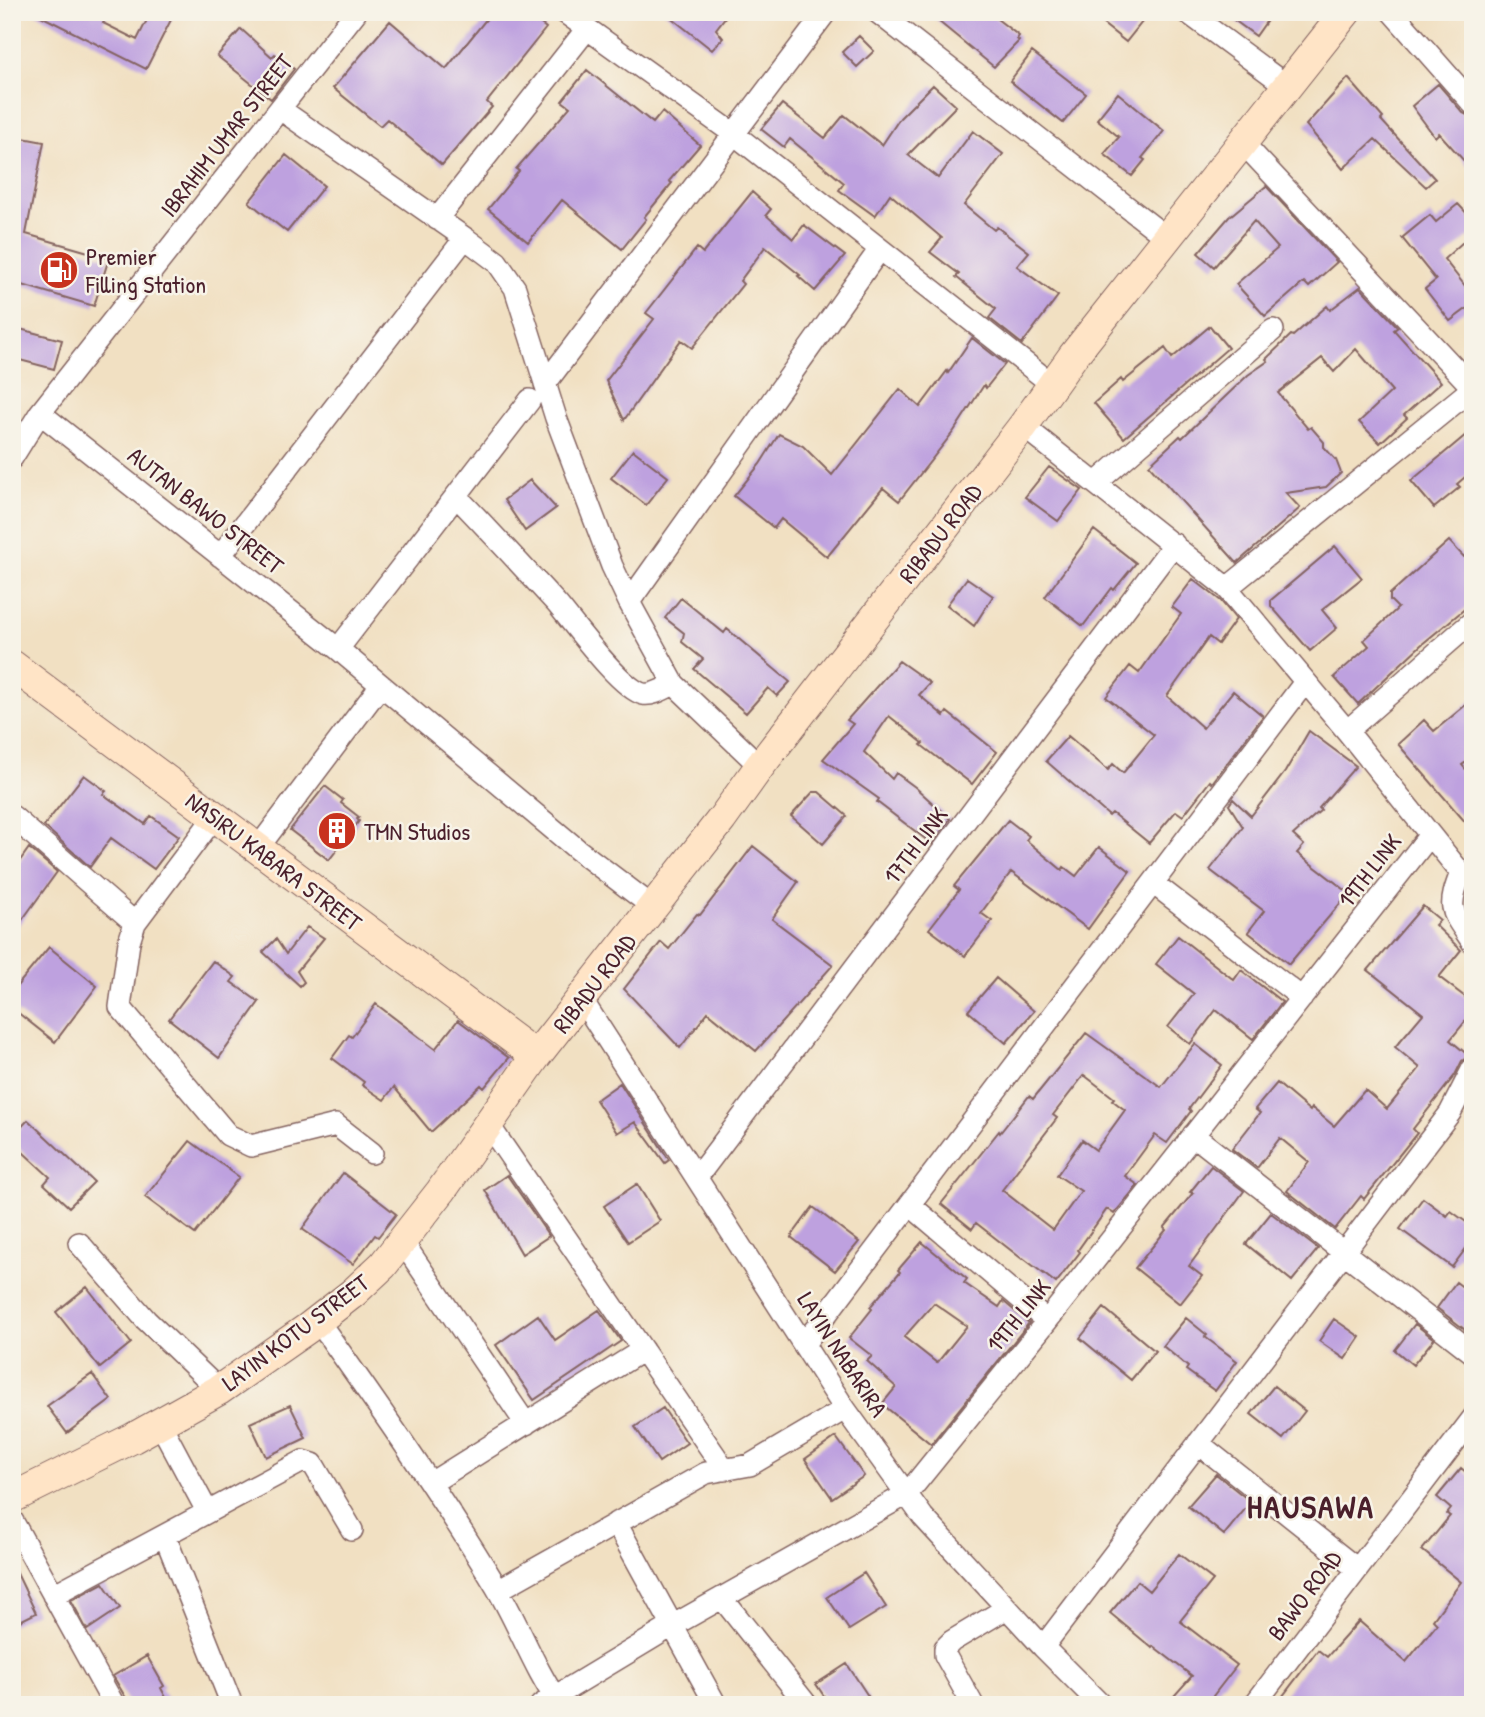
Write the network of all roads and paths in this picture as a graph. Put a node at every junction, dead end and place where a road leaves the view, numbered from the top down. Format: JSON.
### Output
{"nodes":[{"id":1,"x":356,"y":12,"type":"edge"},
{"id":2,"x":564,"y":12,"type":"edge"},
{"id":3,"x":826,"y":12,"type":"edge"},
{"id":4,"x":877,"y":12,"type":"edge"},
{"id":5,"x":1187,"y":12,"type":"edge"},
{"id":6,"x":1346,"y":12,"type":"edge"},
{"id":7,"x":1392,"y":12,"type":"edge"},
{"id":8,"x":586,"y":30,"type":"junction"},
{"id":9,"x":1287,"y":86,"type":"junction"},
{"id":10,"x":1473,"y":104,"type":"edge"},
{"id":11,"x":280,"y":109,"type":"junction"},
{"id":12,"x":734,"y":134,"type":"junction"},
{"id":13,"x":1242,"y":142,"type":"junction"},
{"id":14,"x":437,"y":219,"type":"junction"},
{"id":15,"x":1167,"y":237,"type":"junction"},
{"id":16,"x":465,"y":238,"type":"junction"},
{"id":17,"x":880,"y":249,"type":"junction"},
{"id":18,"x":1273,"y":330,"type":"dead end"},
{"id":19,"x":545,"y":384,"type":"junction"},
{"id":20,"x":1052,"y":385,"type":"junction"},
{"id":21,"x":1473,"y":388,"type":"edge"},
{"id":22,"x":530,"y":400,"type":"dead end"},
{"id":23,"x":40,"y":412,"type":"junction"},
{"id":24,"x":1023,"y":426,"type":"junction"},
{"id":25,"x":12,"y":458,"type":"edge"},
{"id":26,"x":1096,"y":483,"type":"junction"},
{"id":27,"x":457,"y":496,"type":"junction"},
{"id":28,"x":1174,"y":544,"type":"junction"},
{"id":29,"x":220,"y":556,"type":"junction"},
{"id":30,"x":1227,"y":589,"type":"junction"},
{"id":31,"x":629,"y":602,"type":"junction"},
{"id":32,"x":1473,"y":621,"type":"edge"},
{"id":33,"x":338,"y":649,"type":"junction"},
{"id":34,"x":12,"y":665,"type":"edge"},
{"id":35,"x":1305,"y":682,"type":"junction"},
{"id":36,"x":674,"y":684,"type":"junction"},
{"id":37,"x":382,"y":685,"type":"junction"},
{"id":38,"x":1347,"y":732,"type":"junction"},
{"id":39,"x":760,"y":766,"type":"junction"},
{"id":40,"x":12,"y":816,"type":"edge"},
{"id":41,"x":215,"y":816,"type":"junction"},
{"id":42,"x":1430,"y":835,"type":"junction"},
{"id":43,"x":258,"y":848,"type":"junction"},
{"id":44,"x":1467,"y":868,"type":"edge"},
{"id":45,"x":1153,"y":883,"type":"junction"},
{"id":46,"x":653,"y":907,"type":"junction"},
{"id":47,"x":135,"y":923,"type":"junction"},
{"id":48,"x":1473,"y":943,"type":"edge"},
{"id":49,"x":1302,"y":998,"type":"junction"},
{"id":50,"x":582,"y":1000,"type":"junction"},
{"id":51,"x":536,"y":1056,"type":"junction"},
{"id":52,"x":1473,"y":1068,"type":"edge"},
{"id":53,"x":488,"y":1124,"type":"junction"},
{"id":54,"x":1194,"y":1135,"type":"junction"},
{"id":55,"x":372,"y":1153,"type":"dead end"},
{"id":56,"x":697,"y":1177,"type":"junction"},
{"id":57,"x":910,"y":1205,"type":"junction"},
{"id":58,"x":402,"y":1241,"type":"junction"},
{"id":59,"x":79,"y":1243,"type":"dead end"},
{"id":60,"x":1345,"y":1252,"type":"junction"},
{"id":61,"x":318,"y":1321,"type":"junction"},
{"id":62,"x":1047,"y":1321,"type":"junction"},
{"id":63,"x":804,"y":1344,"type":"junction"},
{"id":64,"x":643,"y":1350,"type":"junction"},
{"id":65,"x":1473,"y":1353,"type":"edge"},
{"id":66,"x":219,"y":1390,"type":"junction"},
{"id":67,"x":845,"y":1409,"type":"junction"},
{"id":68,"x":1473,"y":1418,"type":"edge"},
{"id":69,"x":160,"y":1423,"type":"junction"},
{"id":70,"x":526,"y":1424,"type":"junction"},
{"id":71,"x":1198,"y":1443,"type":"junction"},
{"id":72,"x":725,"y":1470,"type":"junction"},
{"id":73,"x":431,"y":1483,"type":"junction"},
{"id":74,"x":907,"y":1494,"type":"junction"},
{"id":75,"x":12,"y":1498,"type":"edge"},
{"id":76,"x":207,"y":1511,"type":"junction"},
{"id":77,"x":12,"y":1520,"type":"edge"},
{"id":78,"x":616,"y":1523,"type":"junction"},
{"id":79,"x":352,"y":1530,"type":"dead end"},
{"id":80,"x":165,"y":1536,"type":"junction"},
{"id":81,"x":1357,"y":1569,"type":"junction"},
{"id":82,"x":498,"y":1590,"type":"junction"},
{"id":83,"x":53,"y":1595,"type":"junction"},
{"id":84,"x":722,"y":1598,"type":"junction"},
{"id":85,"x":1007,"y":1608,"type":"junction"},
{"id":86,"x":672,"y":1626,"type":"junction"},
{"id":87,"x":1043,"y":1647,"type":"junction"},
{"id":88,"x":552,"y":1702,"type":"edge"},
{"id":89,"x":114,"y":1705,"type":"edge"},
{"id":90,"x":232,"y":1705,"type":"edge"},
{"id":91,"x":716,"y":1705,"type":"edge"},
{"id":92,"x":807,"y":1705,"type":"edge"},
{"id":93,"x":973,"y":1705,"type":"edge"},
{"id":94,"x":1101,"y":1705,"type":"edge"},
{"id":95,"x":1254,"y":1705,"type":"edge"}],
"edges":[{"from":1,"to":11,"type":"street","name":"IBRAHIM UMAR STREET"},
{"from":2,"to":8,"type":"street"},
{"from":3,"to":12,"type":"street"},
{"from":4,"to":15,"type":"street"},
{"from":5,"to":9,"type":"street"},
{"from":6,"to":9,"type":"street","name":"RIBADU ROAD"},
{"from":7,"to":10,"type":"street"},
{"from":8,"to":12,"type":"street"},
{"from":8,"to":14,"type":"street"},
{"from":9,"to":13,"type":"street","name":"RIBADU ROAD"},
{"from":11,"to":14,"type":"street"},
{"from":11,"to":23,"type":"street","name":"IBRAHIM UMAR STREET"},
{"from":12,"to":17,"type":"street"},
{"from":12,"to":19,"type":"street"},
{"from":13,"to":15,"type":"street","name":"RIBADU ROAD"},
{"from":13,"to":21,"type":"street"},
{"from":14,"to":16,"type":"street"},
{"from":15,"to":20,"type":"street","name":"RIBADU ROAD"},
{"from":16,"to":19,"type":"street"},
{"from":16,"to":29,"type":"street"},
{"from":17,"to":20,"type":"street"},
{"from":17,"to":31,"type":"street"},
{"from":18,"to":26,"type":"street"},
{"from":19,"to":31,"type":"street"},
{"from":20,"to":24,"type":"street","name":"RIBADU ROAD"},
{"from":21,"to":30,"type":"street"},
{"from":22,"to":27,"type":"street"},
{"from":23,"to":25,"type":"street","name":"IBRAHIM UMAR STREET"},
{"from":23,"to":29,"type":"street","name":"AUTAN BAWO STREET"},
{"from":24,"to":26,"type":"street"},
{"from":24,"to":39,"type":"street","name":"RIBADU ROAD"},
{"from":26,"to":28,"type":"street"},
{"from":27,"to":33,"type":"street"},
{"from":27,"to":36,"type":"street"},
{"from":28,"to":30,"type":"street"},
{"from":28,"to":56,"type":"street","name":"17TH LINK"},
{"from":29,"to":33,"type":"street","name":"AUTAN BAWO STREET"},
{"from":30,"to":35,"type":"street"},
{"from":31,"to":36,"type":"street"},
{"from":32,"to":38,"type":"street"},
{"from":33,"to":37,"type":"street","name":"AUTAN BAWO STREET"},
{"from":34,"to":41,"type":"street","name":"NASIRU KABARA STREET"},
{"from":35,"to":38,"type":"street"},
{"from":35,"to":45,"type":"street"},
{"from":36,"to":39,"type":"street"},
{"from":37,"to":43,"type":"street"},
{"from":37,"to":46,"type":"street","name":"AUTAN BAWO STREET"},
{"from":38,"to":42,"type":"street"},
{"from":39,"to":46,"type":"street","name":"RIBADU ROAD"},
{"from":40,"to":47,"type":"street"},
{"from":41,"to":43,"type":"street","name":"NASIRU KABARA STREET"},
{"from":41,"to":47,"type":"street"},
{"from":42,"to":44,"type":"street"},
{"from":42,"to":49,"type":"street","name":"19TH LINK"},
{"from":43,"to":51,"type":"street","name":"NASIRU KABARA STREET"},
{"from":44,"to":48,"type":"street"},
{"from":45,"to":49,"type":"street"},
{"from":45,"to":57,"type":"street"},
{"from":46,"to":50,"type":"street","name":"RIBADU ROAD"},
{"from":47,"to":55,"type":"street"},
{"from":49,"to":54,"type":"street","name":"19TH LINK"},
{"from":50,"to":51,"type":"street","name":"RIBADU ROAD"},
{"from":50,"to":56,"type":"street","name":"LAYIN NABARIRA"},
{"from":51,"to":53,"type":"street","name":"LAYIN KOTU STREET"},
{"from":52,"to":60,"type":"street"},
{"from":53,"to":58,"type":"street","name":"LAYIN KOTU STREET"},
{"from":53,"to":64,"type":"street"},
{"from":54,"to":60,"type":"street"},
{"from":54,"to":62,"type":"street","name":"19TH LINK"},
{"from":56,"to":63,"type":"street","name":"LAYIN NABARIRA"},
{"from":57,"to":62,"type":"street"},
{"from":57,"to":63,"type":"street"},
{"from":58,"to":61,"type":"street","name":"LAYIN KOTU STREET"},
{"from":58,"to":70,"type":"street"},
{"from":59,"to":66,"type":"street"},
{"from":60,"to":65,"type":"street"},
{"from":60,"to":71,"type":"street"},
{"from":61,"to":66,"type":"street","name":"LAYIN KOTU STREET"},
{"from":61,"to":73,"type":"street"},
{"from":62,"to":74,"type":"street","name":"19TH LINK"},
{"from":63,"to":67,"type":"street","name":"LAYIN NABARIRA"},
{"from":64,"to":70,"type":"street"},
{"from":64,"to":72,"type":"street"},
{"from":66,"to":69,"type":"street","name":"LAYIN KOTU STREET"},
{"from":67,"to":72,"type":"street"},
{"from":67,"to":74,"type":"street","name":"LAYIN NABARIRA"},
{"from":68,"to":81,"type":"street","name":"BAWO ROAD"},
{"from":69,"to":75,"type":"street","name":"LAYIN KOTU STREET"},
{"from":69,"to":76,"type":"street"},
{"from":70,"to":73,"type":"street"},
{"from":71,"to":81,"type":"street"},
{"from":71,"to":87,"type":"street"},
{"from":72,"to":78,"type":"street"},
{"from":73,"to":82,"type":"street"},
{"from":74,"to":84,"type":"street","name":"19TH LINK"},
{"from":74,"to":85,"type":"street","name":"LAYIN NABARIRA"},
{"from":76,"to":79,"type":"street"},
{"from":76,"to":80,"type":"street"},
{"from":77,"to":83,"type":"street"},
{"from":78,"to":82,"type":"street"},
{"from":78,"to":86,"type":"street"},
{"from":80,"to":83,"type":"street"},
{"from":80,"to":90,"type":"street"},
{"from":81,"to":95,"type":"street","name":"BAWO ROAD"},
{"from":82,"to":88,"type":"street"},
{"from":83,"to":89,"type":"street"},
{"from":84,"to":86,"type":"street","name":"19TH LINK"},
{"from":84,"to":92,"type":"street"},
{"from":85,"to":87,"type":"street","name":"LAYIN NABARIRA"},
{"from":85,"to":93,"type":"street"},
{"from":86,"to":88,"type":"street","name":"19TH LINK"},
{"from":86,"to":91,"type":"street"},
{"from":87,"to":94,"type":"street","name":"LAYIN NABARIRA"}]}
